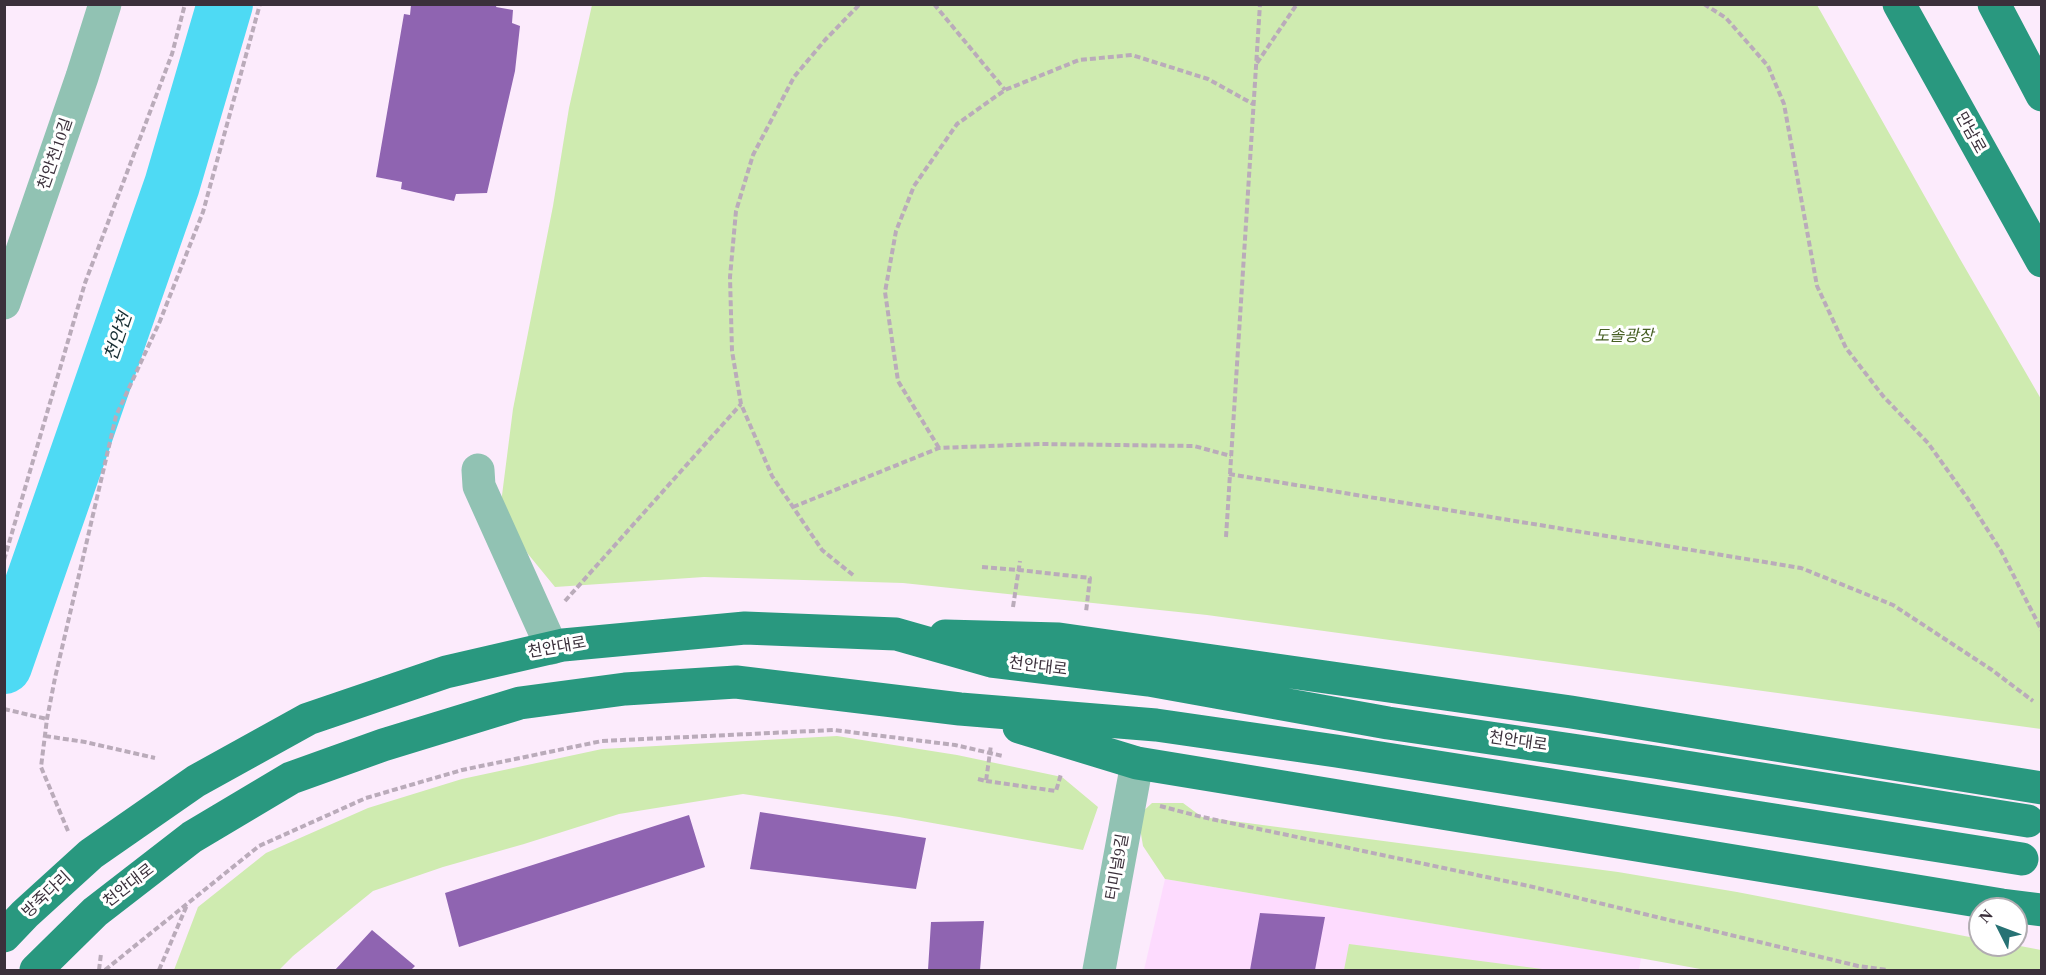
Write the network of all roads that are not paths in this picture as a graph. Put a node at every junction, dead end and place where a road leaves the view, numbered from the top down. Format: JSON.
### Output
{"nodes":[{"id":1,"x":105,"y":4,"type":"edge"},
{"id":2,"x":1899,"y":4,"type":"edge"},
{"id":3,"x":1994,"y":4,"type":"edge"},
{"id":4,"x":2042,"y":95,"type":"edge"},
{"id":5,"x":2042,"y":261,"type":"edge"},
{"id":6,"x":4,"y":303,"type":"edge"},
{"id":7,"x":478,"y":470,"type":"dead end"},
{"id":8,"x":896,"y":634,"type":"junction"},
{"id":9,"x":552,"y":648,"type":"junction"},
{"id":10,"x":960,"y":709,"type":"junction"},
{"id":11,"x":1137,"y":763,"type":"junction"},
{"id":12,"x":2042,"y":788,"type":"edge"},
{"id":13,"x":2028,"y":821,"type":"dead end"},
{"id":14,"x":82,"y":848,"type":"joint"},
{"id":15,"x":2022,"y":859,"type":"dead end"},
{"id":16,"x":1968,"y":899,"type":"edge"},
{"id":17,"x":4,"y":936,"type":"edge"},
{"id":18,"x":36,"y":970,"type":"edge"},
{"id":19,"x":1099,"y":970,"type":"edge"}],
"edges":[{"from":1,"to":6,"type":"street","name":"천안천10길"},
{"from":2,"to":5,"type":"main road","name":"만남로"},
{"from":3,"to":4,"type":"main road"},
{"from":7,"to":9,"type":"street"},
{"from":8,"to":9,"type":"main road","name":"천안대로"},
{"from":8,"to":12,"type":"main road"},
{"from":8,"to":13,"type":"main road","name":"천안대로"},
{"from":9,"to":14,"type":"main road","name":"천안대로"},
{"from":10,"to":11,"type":"main road"},
{"from":10,"to":15,"type":"main road","name":"천안대로"},
{"from":10,"to":18,"type":"main road","name":"천안대로"},
{"from":11,"to":16,"type":"main road"},
{"from":11,"to":19,"type":"street","name":"터미널9길"},
{"from":14,"to":17,"type":"main road","name":"방죽다리"}]}
